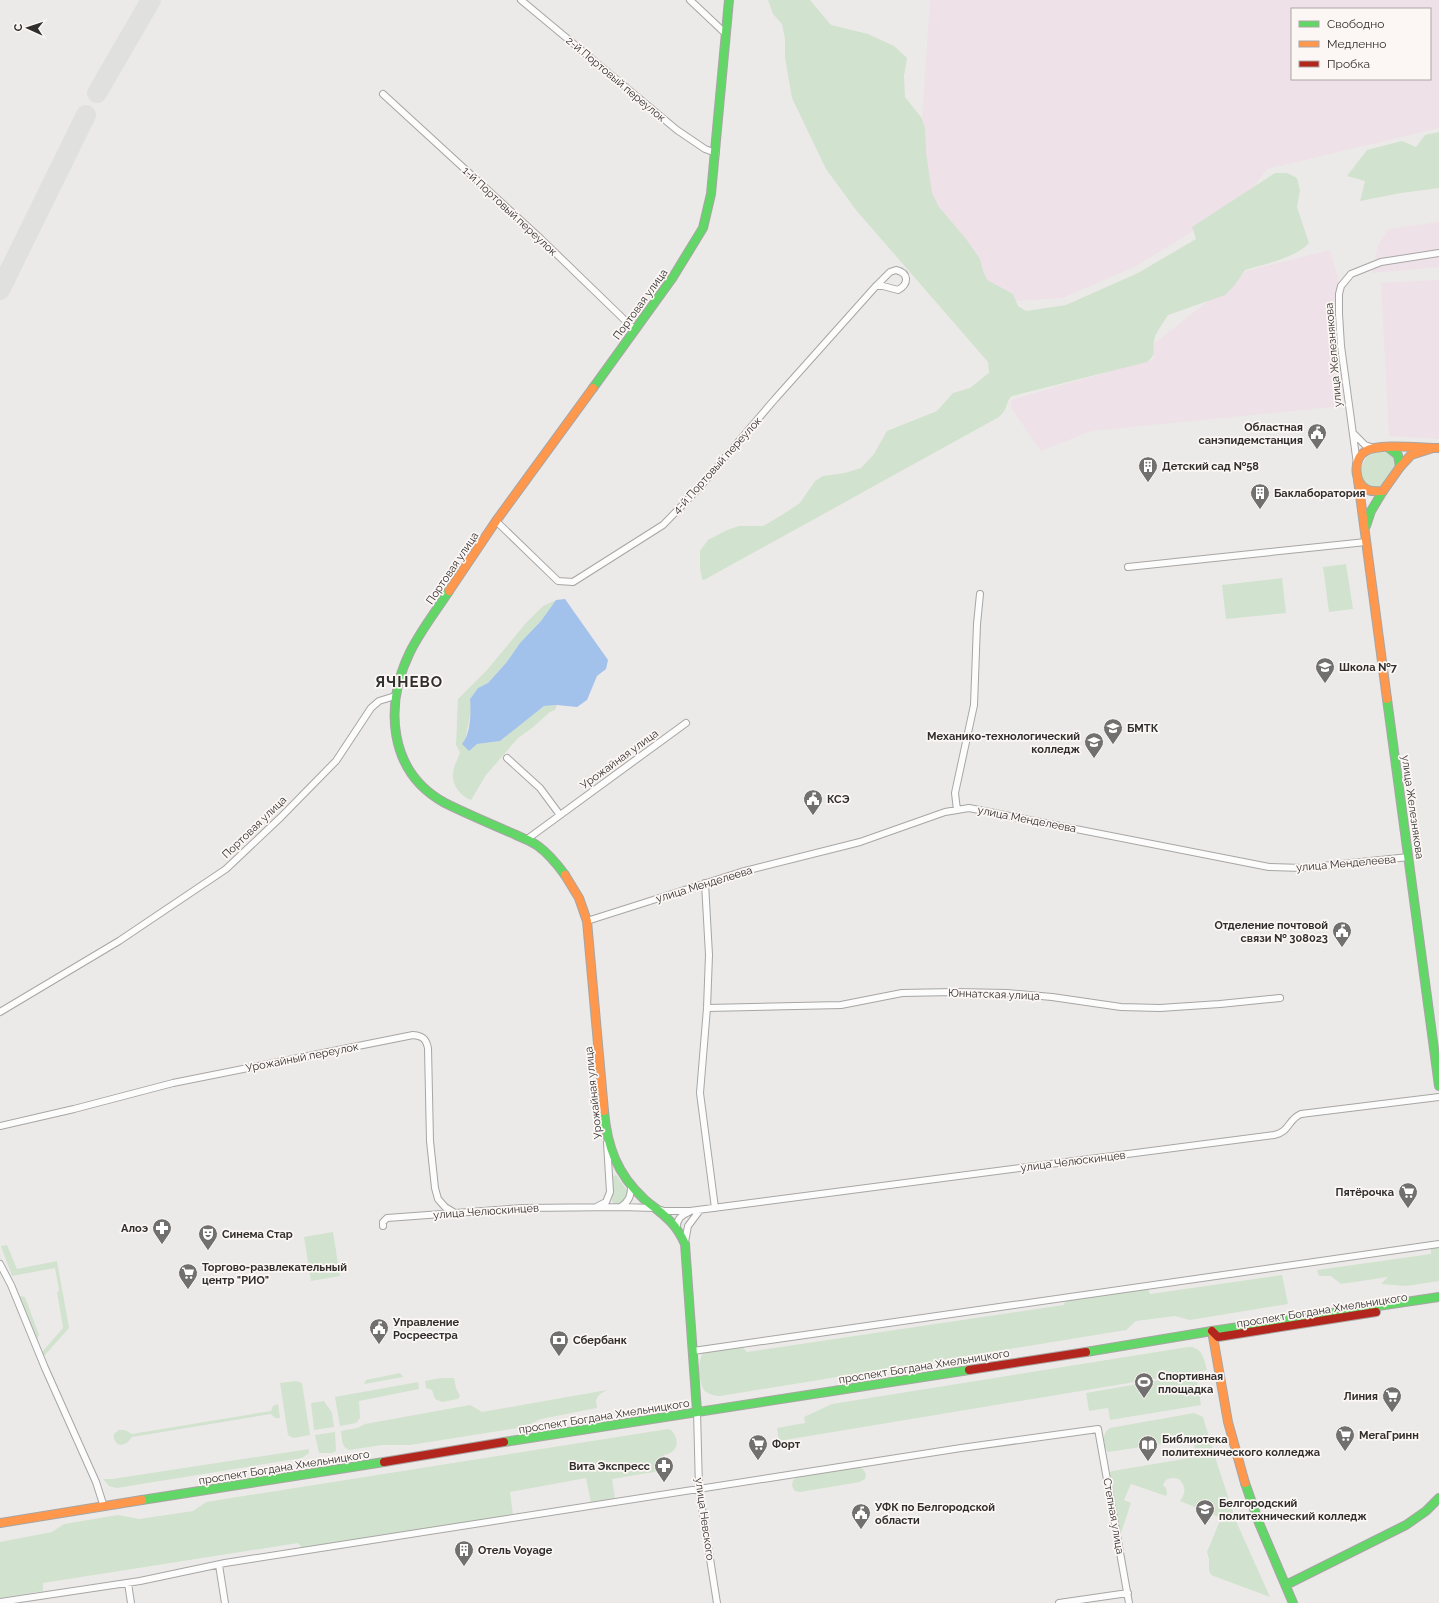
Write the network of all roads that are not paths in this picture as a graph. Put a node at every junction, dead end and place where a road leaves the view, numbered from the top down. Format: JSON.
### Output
{"nodes":[{"id":1,"x":521,"y":0,"type":"edge"},
{"id":2,"x":690,"y":0,"type":"edge"},
{"id":3,"x":729,"y":1,"type":"edge"},
{"id":4,"x":726,"y":34,"type":"junction"},
{"id":5,"x":383,"y":94,"type":"dead end"},
{"id":6,"x":716,"y":153,"type":"junction"},
{"id":7,"x":1439,"y":253,"type":"edge"},
{"id":8,"x":876,"y":286,"type":"junction"},
{"id":9,"x":635,"y":330,"type":"junction"},
{"id":10,"x":1353,"y":432,"type":"junction"},
{"id":11,"x":1374,"y":448,"type":"junction"},
{"id":12,"x":1389,"y":448,"type":"junction"},
{"id":13,"x":1436,"y":448,"type":"edge"},
{"id":14,"x":1400,"y":467,"type":"junction"},
{"id":15,"x":1357,"y":468,"type":"junction"},
{"id":16,"x":1358,"y":480,"type":"junction"},
{"id":17,"x":1383,"y":491,"type":"junction"},
{"id":18,"x":496,"y":521,"type":"junction"},
{"id":19,"x":1365,"y":531,"type":"junction"},
{"id":20,"x":1366,"y":542,"type":"junction"},
{"id":21,"x":1128,"y":567,"type":"dead end"},
{"id":22,"x":980,"y":594,"type":"dead end"},
{"id":23,"x":395,"y":696,"type":"junction"},
{"id":24,"x":686,"y":723,"type":"dead end"},
{"id":25,"x":507,"y":758,"type":"dead end"},
{"id":26,"x":957,"y":810,"type":"junction"},
{"id":27,"x":560,"y":815,"type":"junction"},
{"id":28,"x":526,"y":840,"type":"junction"},
{"id":29,"x":1409,"y":857,"type":"junction"},
{"id":30,"x":704,"y":883,"type":"junction"},
{"id":31,"x":587,"y":921,"type":"junction"},
{"id":32,"x":1280,"y":998,"type":"dead end"},
{"id":33,"x":708,"y":1008,"type":"junction"},
{"id":34,"x":0,"y":1012,"type":"edge"},
{"id":35,"x":1439,"y":1086,"type":"edge"},
{"id":36,"x":1439,"y":1097,"type":"edge"},
{"id":37,"x":0,"y":1126,"type":"edge"},
{"id":38,"x":606,"y":1134,"type":"junction"},
{"id":39,"x":631,"y":1186,"type":"junction"},
{"id":40,"x":596,"y":1206,"type":"junction"},
{"id":41,"x":621,"y":1207,"type":"junction"},
{"id":42,"x":655,"y":1208,"type":"junction"},
{"id":43,"x":715,"y":1208,"type":"junction"},
{"id":44,"x":700,"y":1210,"type":"junction"},
{"id":45,"x":690,"y":1211,"type":"junction"},
{"id":46,"x":455,"y":1213,"type":"junction"},
{"id":47,"x":382,"y":1226,"type":"dead end"},
{"id":48,"x":677,"y":1226,"type":"junction"},
{"id":49,"x":685,"y":1244,"type":"junction"},
{"id":50,"x":1439,"y":1244,"type":"edge"},
{"id":51,"x":0,"y":1264,"type":"edge"},
{"id":52,"x":1439,"y":1297,"type":"edge"},
{"id":53,"x":1439,"y":1303,"type":"edge"},
{"id":54,"x":1212,"y":1331,"type":"junction"},
{"id":55,"x":693,"y":1351,"type":"junction"},
{"id":56,"x":697,"y":1411,"type":"junction"},
{"id":57,"x":699,"y":1489,"type":"junction"},
{"id":58,"x":1439,"y":1498,"type":"edge"},
{"id":59,"x":104,"y":1507,"type":"junction"},
{"id":60,"x":0,"y":1523,"type":"edge"},
{"id":61,"x":219,"y":1565,"type":"junction"},
{"id":62,"x":128,"y":1583,"type":"junction"},
{"id":63,"x":1286,"y":1585,"type":"junction"},
{"id":64,"x":1128,"y":1593,"type":"junction"},
{"id":65,"x":0,"y":1602,"type":"edge"},
{"id":66,"x":132,"y":1603,"type":"edge"},
{"id":67,"x":226,"y":1603,"type":"edge"},
{"id":68,"x":717,"y":1603,"type":"edge"},
{"id":69,"x":1059,"y":1603,"type":"edge"},
{"id":70,"x":1129,"y":1603,"type":"edge"},
{"id":71,"x":1293,"y":1603,"type":"edge"}],
"edges":[{"from":1,"to":6,"type":"street","name":"2-й Портовый переулок"},
{"from":2,"to":4,"type":"street"},
{"from":3,"to":4,"type":"street","name":"Портовая улица"},
{"from":4,"to":6,"type":"street","name":"Портовая улица"},
{"from":5,"to":9,"type":"street","name":"1-й Портовый переулок"},
{"from":6,"to":9,"type":"street","name":"Портовая улица"},
{"from":7,"to":10,"type":"street","name":"улица Железнякова"},
{"from":8,"to":8,"type":"street","name":"4-й Портовый переулок"},
{"from":8,"to":18,"type":"street","name":"4-й Портовый переулок"},
{"from":9,"to":18,"type":"street","name":"Портовая улица"},
{"from":10,"to":11,"type":"street"},
{"from":10,"to":15,"type":"street","name":"улица Железнякова"},
{"from":11,"to":12,"type":"street"},
{"from":11,"to":15,"type":"street"},
{"from":12,"to":13,"type":"street"},
{"from":12,"to":14,"type":"street"},
{"from":13,"to":14,"type":"street"},
{"from":14,"to":17,"type":"street"},
{"from":15,"to":16,"type":"street"},
{"from":16,"to":17,"type":"street"},
{"from":16,"to":19,"type":"street","name":"улица Железнякова"},
{"from":17,"to":19,"type":"street","name":"улица Железнякова"},
{"from":18,"to":23,"type":"street","name":"Портовая улица"},
{"from":19,"to":20,"type":"street","name":"улица Железнякова"},
{"from":20,"to":21,"type":"street"},
{"from":20,"to":29,"type":"street","name":"улица Железнякова"},
{"from":22,"to":26,"type":"street"},
{"from":23,"to":28,"type":"street","name":"Урожайная улица"},
{"from":23,"to":34,"type":"street","name":"Портовая улица"},
{"from":24,"to":27,"type":"street","name":"Урожайная улица"},
{"from":25,"to":27,"type":"street"},
{"from":26,"to":29,"type":"street","name":"улица Менделеева"},
{"from":26,"to":30,"type":"street","name":"улица Менделеева"},
{"from":27,"to":28,"type":"street","name":"Урожайная улица"},
{"from":28,"to":31,"type":"street","name":"Урожайная улица"},
{"from":29,"to":35,"type":"street","name":"улица Железнякова"},
{"from":30,"to":31,"type":"street","name":"улица Менделеева"},
{"from":30,"to":33,"type":"street"},
{"from":31,"to":38,"type":"street","name":"Урожайная улица"},
{"from":32,"to":33,"type":"street","name":"Юннатская улица"},
{"from":33,"to":43,"type":"street"},
{"from":36,"to":43,"type":"street","name":"улица Челюскинцев"},
{"from":37,"to":46,"type":"street","name":"Урожайный переулок"},
{"from":38,"to":39,"type":"street","name":"Урожайная улица"},
{"from":38,"to":40,"type":"street"},
{"from":39,"to":41,"type":"street"},
{"from":39,"to":42,"type":"street","name":"Урожайная улица"},
{"from":40,"to":41,"type":"street","name":"улица Челюскинцев"},
{"from":40,"to":46,"type":"street","name":"улица Челюскинцев"},
{"from":41,"to":42,"type":"street","name":"улица Челюскинцев"},
{"from":42,"to":45,"type":"street","name":"улица Челюскинцев"},
{"from":42,"to":48,"type":"street","name":"Урожайная улица"},
{"from":43,"to":44,"type":"street","name":"улица Челюскинцев"},
{"from":44,"to":45,"type":"street","name":"улица Челюскинцев"},
{"from":44,"to":49,"type":"street"},
{"from":45,"to":48,"type":"street"},
{"from":46,"to":47,"type":"street","name":"улица Челюскинцев"},
{"from":48,"to":49,"type":"street","name":"Урожайная улица"},
{"from":49,"to":55,"type":"street","name":"Урожайная улица"},
{"from":50,"to":55,"type":"street"},
{"from":51,"to":59,"type":"street"},
{"from":52,"to":54,"type":"street","name":"проспект Богдана Хмельницкого"},
{"from":53,"to":54,"type":"street","name":"проспект Богдана Хмельницкого"},
{"from":54,"to":56,"type":"street","name":"проспект Богдана Хмельницкого"},
{"from":54,"to":63,"type":"street"},
{"from":55,"to":56,"type":"street","name":"Урожайная улица"},
{"from":56,"to":57,"type":"street","name":"улица Невского"},
{"from":56,"to":59,"type":"street","name":"проспект Богдана Хмельницкого"},
{"from":57,"to":61,"type":"street"},
{"from":57,"to":64,"type":"street","name":"Степная улица"},
{"from":57,"to":68,"type":"street","name":"улица Невского"},
{"from":58,"to":63,"type":"street"},
{"from":59,"to":60,"type":"street","name":"проспект Богдана Хмельницкого"},
{"from":61,"to":62,"type":"street"},
{"from":61,"to":67,"type":"street"},
{"from":62,"to":65,"type":"street"},
{"from":62,"to":66,"type":"street"},
{"from":63,"to":71,"type":"street"},
{"from":64,"to":69,"type":"street"},
{"from":64,"to":70,"type":"street","name":"Степная улица"}]}
